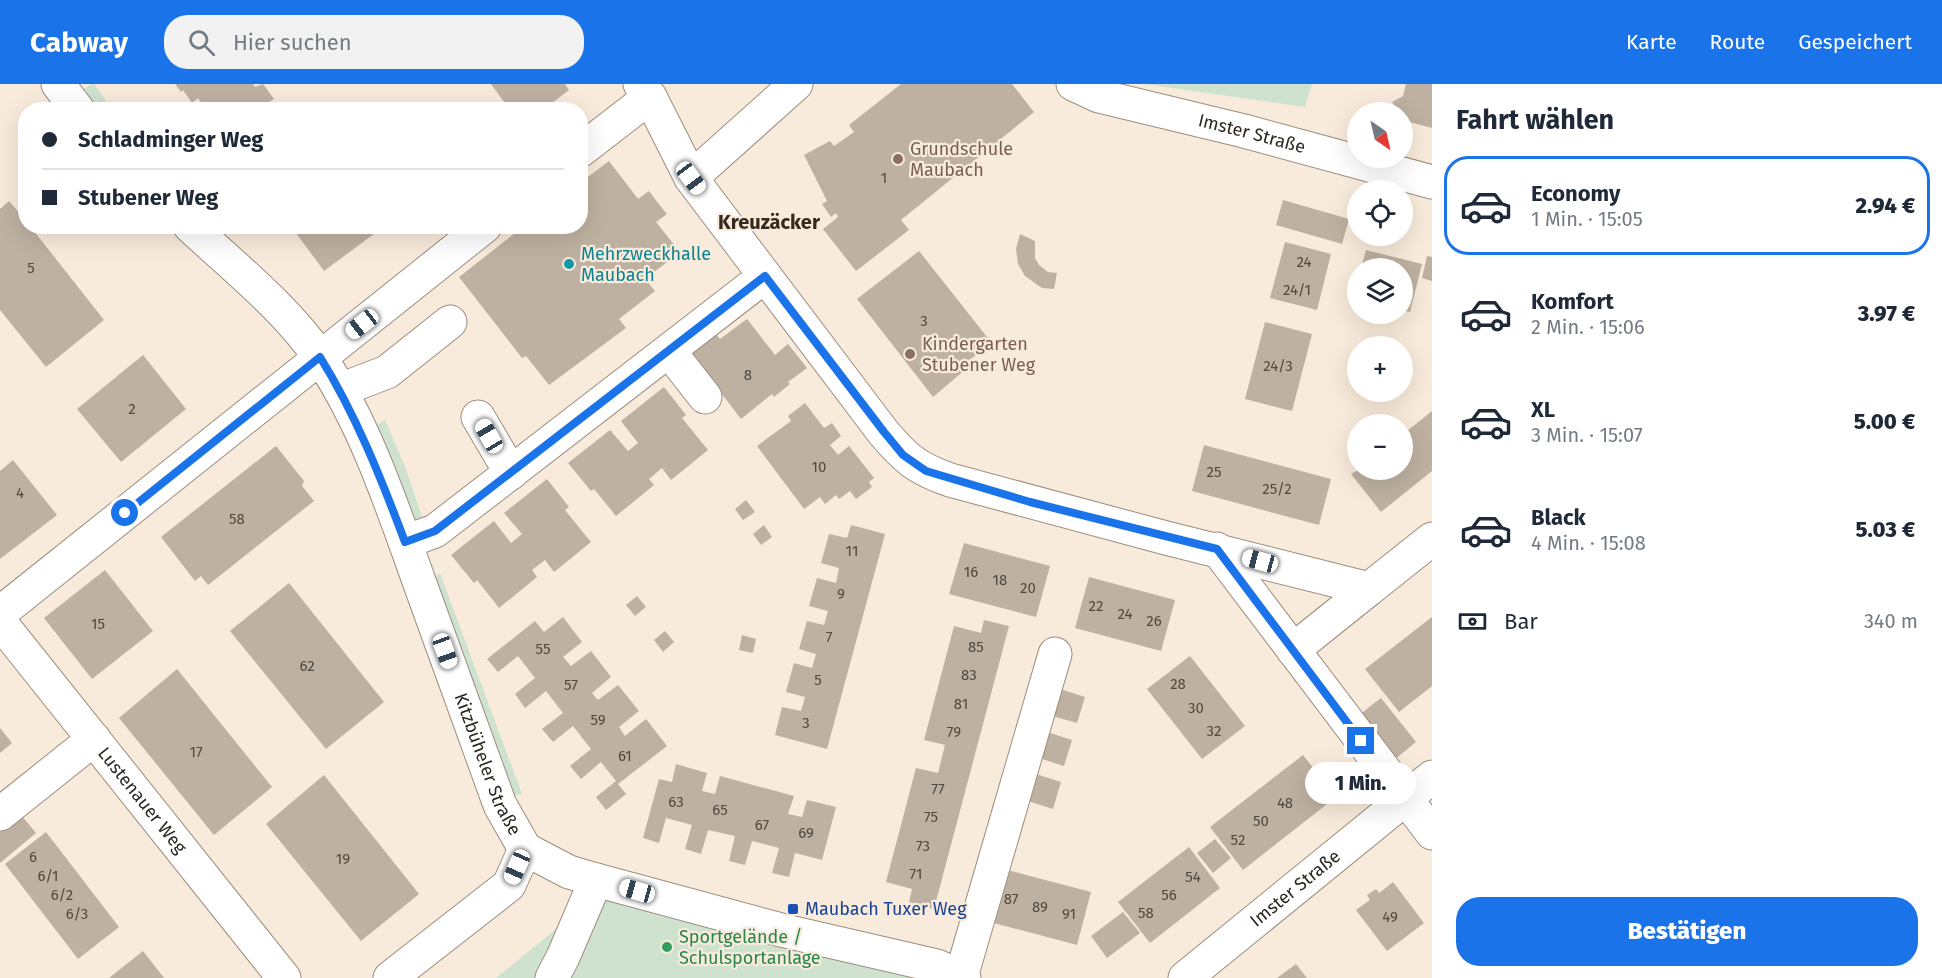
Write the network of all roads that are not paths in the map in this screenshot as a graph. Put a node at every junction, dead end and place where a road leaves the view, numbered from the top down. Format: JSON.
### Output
{"nodes":[{"id":1,"x":58,"y":84,"type":"edge"},
{"id":2,"x":796,"y":84,"type":"edge"},
{"id":3,"x":1073,"y":84,"type":"edge"},
{"id":4,"x":645,"y":90,"type":"edge"},
{"id":5,"x":72,"y":102,"type":"edge"},
{"id":6,"x":588,"y":143,"type":"edge"},
{"id":7,"x":691,"y":178,"type":"junction"},
{"id":8,"x":1432,"y":182,"type":"edge"},
{"id":9,"x":199,"y":234,"type":"edge"},
{"id":10,"x":475,"y":234,"type":"edge"},
{"id":11,"x":765,"y":276,"type":"junction"},
{"id":12,"x":450,"y":322,"type":"dead end"},
{"id":13,"x":669,"y":351,"type":"junction"},
{"id":14,"x":320,"y":357,"type":"junction"},
{"id":15,"x":340,"y":390,"type":"junction"},
{"id":16,"x":705,"y":397,"type":"dead end"},
{"id":17,"x":478,"y":417,"type":"dead end"},
{"id":18,"x":511,"y":473,"type":"junction"},
{"id":19,"x":1432,"y":539,"type":"edge"},
{"id":20,"x":405,"y":542,"type":"junction"},
{"id":21,"x":1217,"y":549,"type":"junction"},
{"id":22,"x":1369,"y":589,"type":"junction"},
{"id":23,"x":0,"y":613,"type":"edge"},
{"id":24,"x":0,"y":622,"type":"edge"},
{"id":25,"x":1293,"y":651,"type":"junction"},
{"id":26,"x":1055,"y":654,"type":"dead end"},
{"id":27,"x":94,"y":739,"type":"junction"},
{"id":28,"x":1432,"y":777,"type":"edge"},
{"id":29,"x":1405,"y":799,"type":"junction"},
{"id":30,"x":0,"y":814,"type":"edge"},
{"id":31,"x":1432,"y":833,"type":"edge"},
{"id":32,"x":525,"y":849,"type":"junction"},
{"id":33,"x":596,"y":880,"type":"junction"},
{"id":34,"x":883,"y":966,"type":"edge"},
{"id":35,"x":963,"y":977,"type":"edge"},
{"id":36,"x":284,"y":978,"type":"edge"},
{"id":37,"x":390,"y":978,"type":"edge"},
{"id":38,"x":552,"y":978,"type":"edge"},
{"id":39,"x":1186,"y":978,"type":"edge"}],
"edges":[{"from":1,"to":5,"type":"street"},
{"from":2,"to":7,"type":"street"},
{"from":3,"to":8,"type":"street","name":"Imster Straße"},
{"from":4,"to":6,"type":"street"},
{"from":4,"to":7,"type":"street"},
{"from":7,"to":11,"type":"street"},
{"from":9,"to":14,"type":"street","name":"Kitzbüheler Straße"},
{"from":10,"to":14,"type":"street"},
{"from":11,"to":13,"type":"street"},
{"from":11,"to":21,"type":"street"},
{"from":12,"to":15,"type":"street"},
{"from":13,"to":16,"type":"street"},
{"from":13,"to":18,"type":"street"},
{"from":14,"to":15,"type":"street","name":"Kitzbüheler Straße"},
{"from":14,"to":23,"type":"street"},
{"from":15,"to":20,"type":"street","name":"Kitzbüheler Straße"},
{"from":17,"to":18,"type":"street"},
{"from":18,"to":20,"type":"street"},
{"from":19,"to":22,"type":"street"},
{"from":20,"to":32,"type":"street","name":"Kitzbüheler Straße"},
{"from":21,"to":22,"type":"street"},
{"from":21,"to":25,"type":"street"},
{"from":22,"to":25,"type":"street"},
{"from":24,"to":27,"type":"street","name":"Lustenauer Weg"},
{"from":25,"to":29,"type":"street"},
{"from":26,"to":35,"type":"street"},
{"from":27,"to":30,"type":"street"},
{"from":27,"to":36,"type":"street","name":"Lustenauer Weg"},
{"from":28,"to":29,"type":"street","name":"Imster Straße"},
{"from":29,"to":31,"type":"street"},
{"from":29,"to":39,"type":"street","name":"Imster Straße"},
{"from":32,"to":33,"type":"street","name":"Kitzbüheler Straße"},
{"from":32,"to":37,"type":"street"},
{"from":33,"to":34,"type":"street","name":"Kitzbüheler Straße"},
{"from":33,"to":38,"type":"street"},
{"from":34,"to":35,"type":"street","name":"Kitzbüheler Straße"}]}
